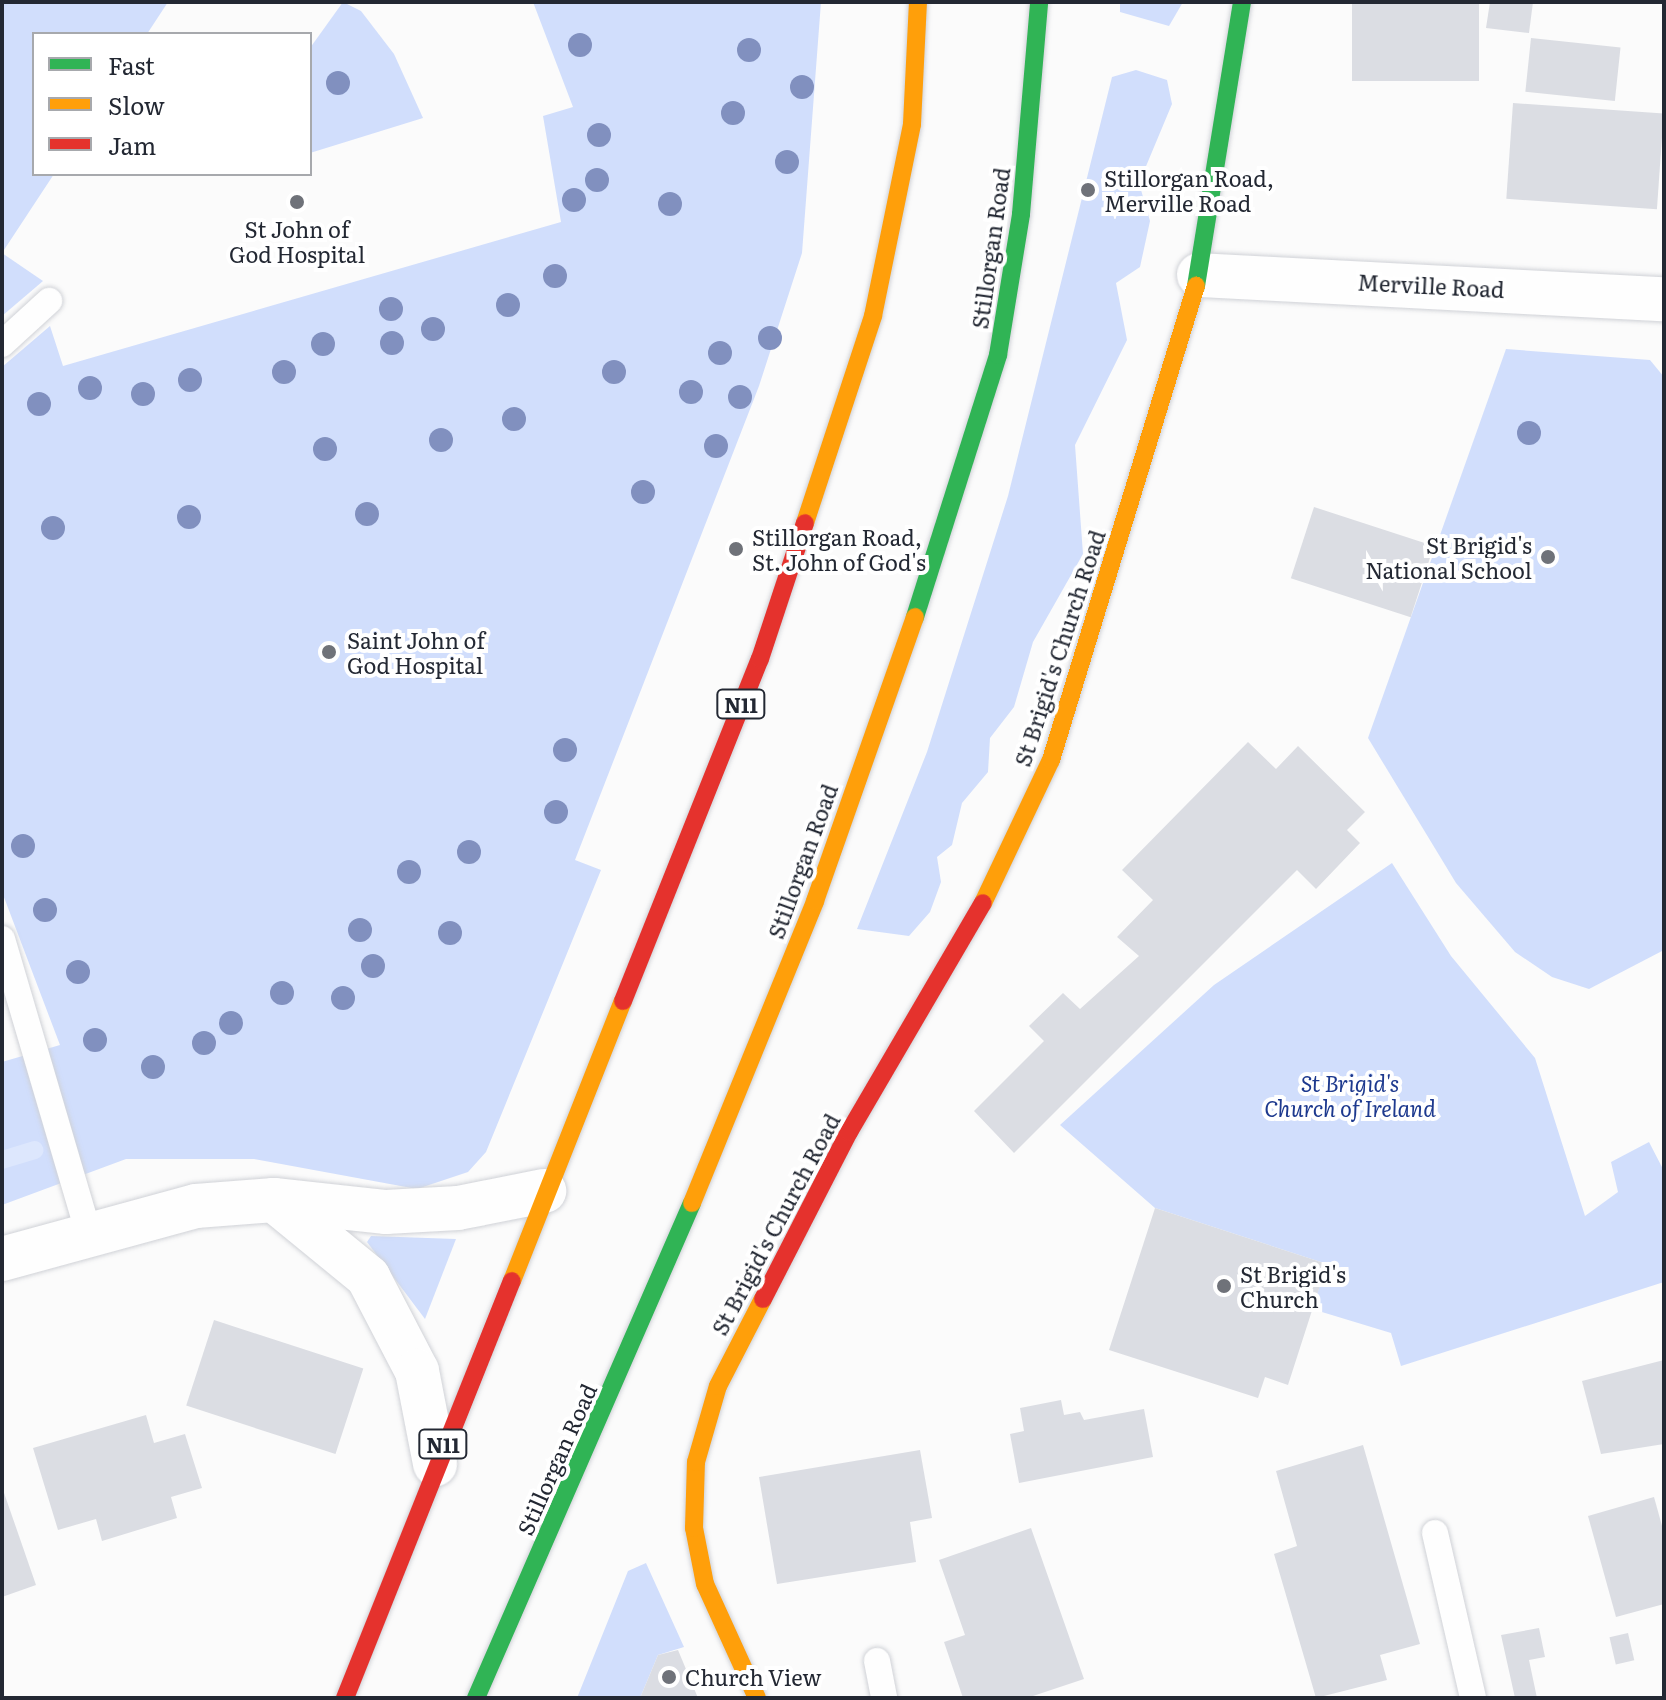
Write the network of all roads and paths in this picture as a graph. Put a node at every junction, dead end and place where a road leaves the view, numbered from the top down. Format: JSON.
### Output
{"nodes":[{"id":1,"x":918,"y":2,"type":"edge"},
{"id":2,"x":1039,"y":2,"type":"edge"},
{"id":3,"x":1242,"y":2,"type":"edge"},
{"id":4,"x":1199,"y":275,"type":"junction"},
{"id":5,"x":1664,"y":299,"type":"edge"},
{"id":6,"x":49,"y":301,"type":"dead end"},
{"id":7,"x":2,"y":344,"type":"edge"},
{"id":8,"x":2,"y":939,"type":"edge"},
{"id":9,"x":544,"y":1191,"type":"junction"},
{"id":10,"x":274,"y":1200,"type":"junction"},
{"id":11,"x":88,"y":1232,"type":"junction"},
{"id":12,"x":2,"y":1259,"type":"edge"},
{"id":13,"x":435,"y":1464,"type":"junction"},
{"id":14,"x":1435,"y":1533,"type":"dead end"},
{"id":15,"x":877,"y":1661,"type":"dead end"},
{"id":16,"x":345,"y":1698,"type":"edge"},
{"id":17,"x":476,"y":1698,"type":"edge"},
{"id":18,"x":757,"y":1698,"type":"edge"},
{"id":19,"x":884,"y":1698,"type":"edge"},
{"id":20,"x":1473,"y":1698,"type":"edge"}],
"edges":[{"from":1,"to":9,"type":"main road","number":"N11"},
{"from":2,"to":17,"type":"main road","name":"Stillorgan Road"},
{"from":3,"to":4,"type":"main road","name":"St Brigid's Church Road"},
{"from":4,"to":5,"type":"street","name":"Merville Road"},
{"from":4,"to":18,"type":"main road","name":"St Brigid's Church Road"},
{"from":6,"to":7,"type":"lane"},
{"from":8,"to":11,"type":"lane"},
{"from":9,"to":10,"type":"street"},
{"from":9,"to":13,"type":"main road","number":"N11"},
{"from":10,"to":11,"type":"street"},
{"from":10,"to":13,"type":"street"},
{"from":11,"to":12,"type":"street"},
{"from":13,"to":16,"type":"main road","number":"N11"},
{"from":14,"to":20,"type":"lane"},
{"from":15,"to":19,"type":"lane"}]}
